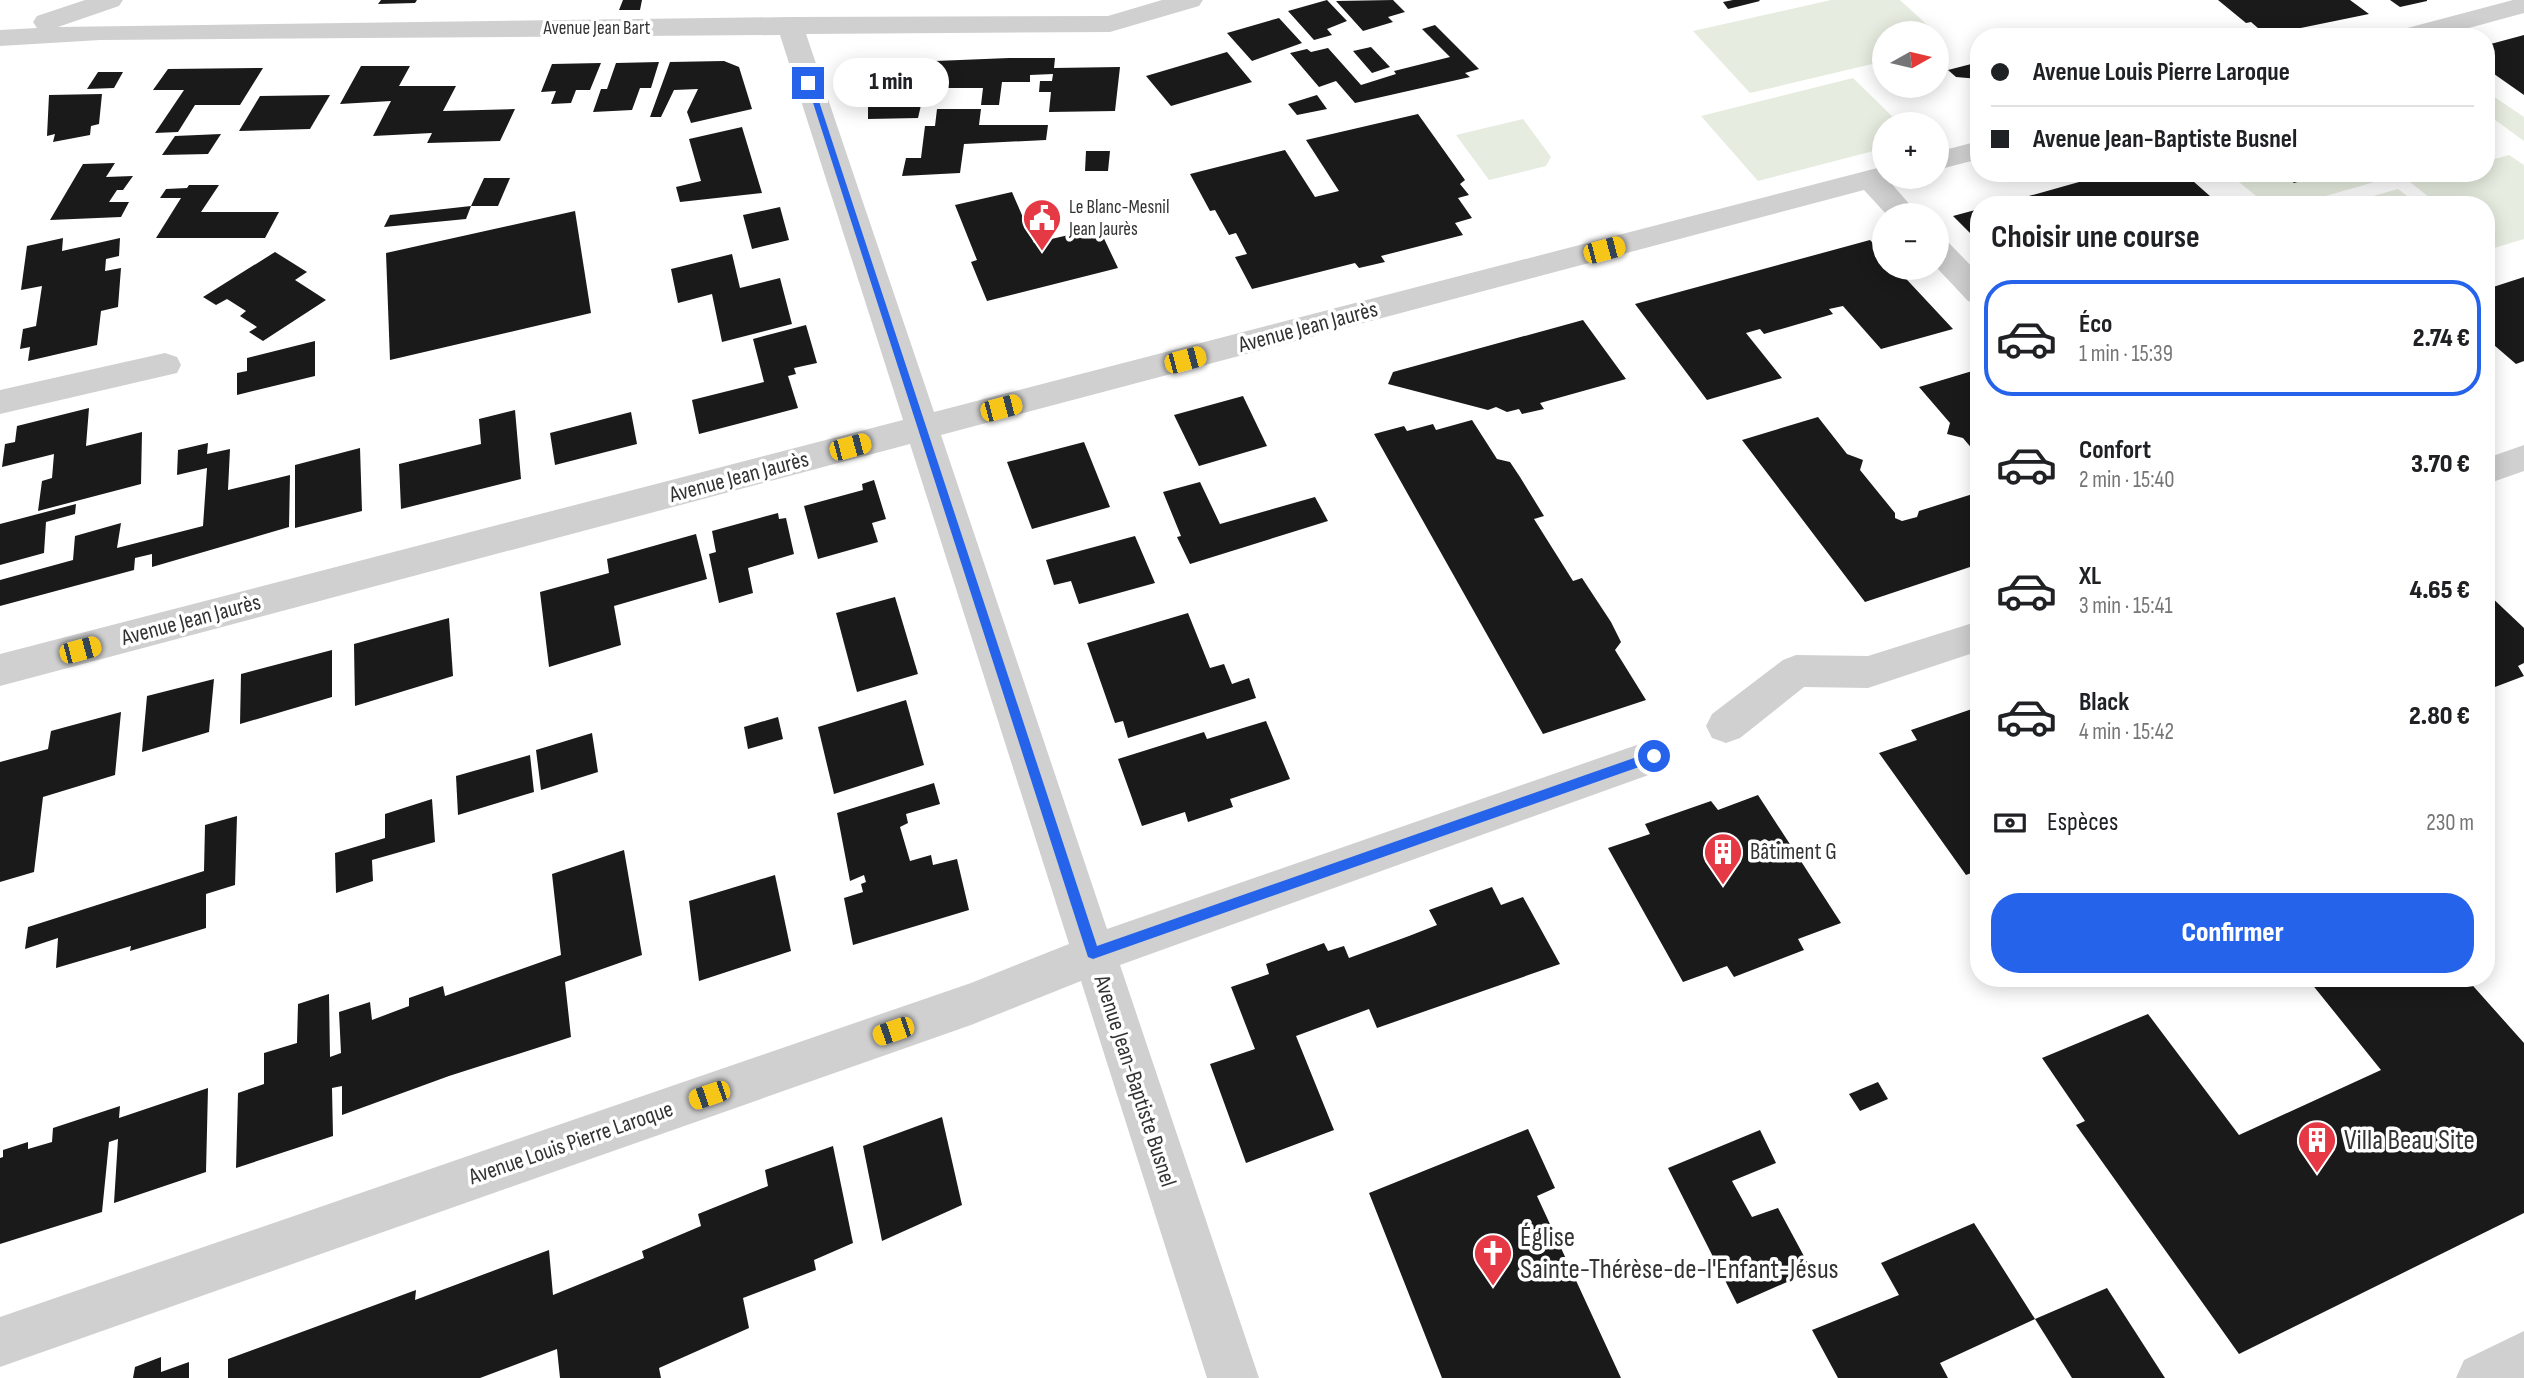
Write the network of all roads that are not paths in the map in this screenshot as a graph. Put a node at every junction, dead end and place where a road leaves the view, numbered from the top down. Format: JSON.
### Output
{"nodes":[{"id":1,"x":110,"y":0,"type":"edge"},
{"id":2,"x":844,"y":0,"type":"edge"},
{"id":3,"x":1190,"y":0,"type":"edge"},
{"id":4,"x":2524,"y":5,"type":"edge"},
{"id":5,"x":790,"y":25,"type":"junction"},
{"id":6,"x":2438,"y":28,"type":"edge"},
{"id":7,"x":1,"y":46,"type":"edge"},
{"id":8,"x":1970,"y":152,"type":"edge"},
{"id":9,"x":1949,"y":158,"type":"edge"},
{"id":10,"x":1872,"y":179,"type":"edge"},
{"id":11,"x":1949,"y":262,"type":"edge"},
{"id":12,"x":1970,"y":284,"type":"edge"},
{"id":13,"x":164,"y":365,"type":"dead end"},
{"id":14,"x":0,"y":402,"type":"edge"},
{"id":15,"x":922,"y":428,"type":"junction"},
{"id":16,"x":2524,"y":458,"type":"edge"},
{"id":17,"x":2495,"y":468,"type":"edge"},
{"id":18,"x":1970,"y":639,"type":"edge"},
{"id":19,"x":0,"y":670,"type":"edge"},
{"id":20,"x":1726,"y":726,"type":"dead end"},
{"id":21,"x":1654,"y":756,"type":"dead end"},
{"id":22,"x":1093,"y":953,"type":"junction"},
{"id":23,"x":0,"y":1342,"type":"edge"},
{"id":24,"x":2524,"y":1356,"type":"edge"},
{"id":25,"x":1233,"y":1378,"type":"edge"},
{"id":26,"x":2482,"y":1378,"type":"edge"}],
"edges":[{"from":1,"to":7,"type":"street"},
{"from":2,"to":5,"type":"street"},
{"from":3,"to":5,"type":"street","name":"Avenue Jean Bart"},
{"from":4,"to":6,"type":"street"},
{"from":5,"to":7,"type":"street","name":"Avenue Jean Bart"},
{"from":5,"to":15,"type":"street","name":"Avenue Jean-Baptiste Busnel"},
{"from":8,"to":9,"type":"street"},
{"from":10,"to":15,"type":"street","name":"Avenue Jean Jaurès"},
{"from":11,"to":12,"type":"street"},
{"from":13,"to":14,"type":"street"},
{"from":15,"to":19,"type":"street","name":"Avenue Jean Jaurès"},
{"from":15,"to":22,"type":"street","name":"Avenue Jean-Baptiste Busnel"},
{"from":16,"to":17,"type":"street"},
{"from":18,"to":20,"type":"street"},
{"from":21,"to":22,"type":"street","name":"Avenue Louis Pierre Laroque"},
{"from":22,"to":23,"type":"street","name":"Avenue Louis Pierre Laroque"},
{"from":22,"to":25,"type":"street","name":"Avenue Jean-Baptiste Busnel"},
{"from":24,"to":26,"type":"street"}]}
